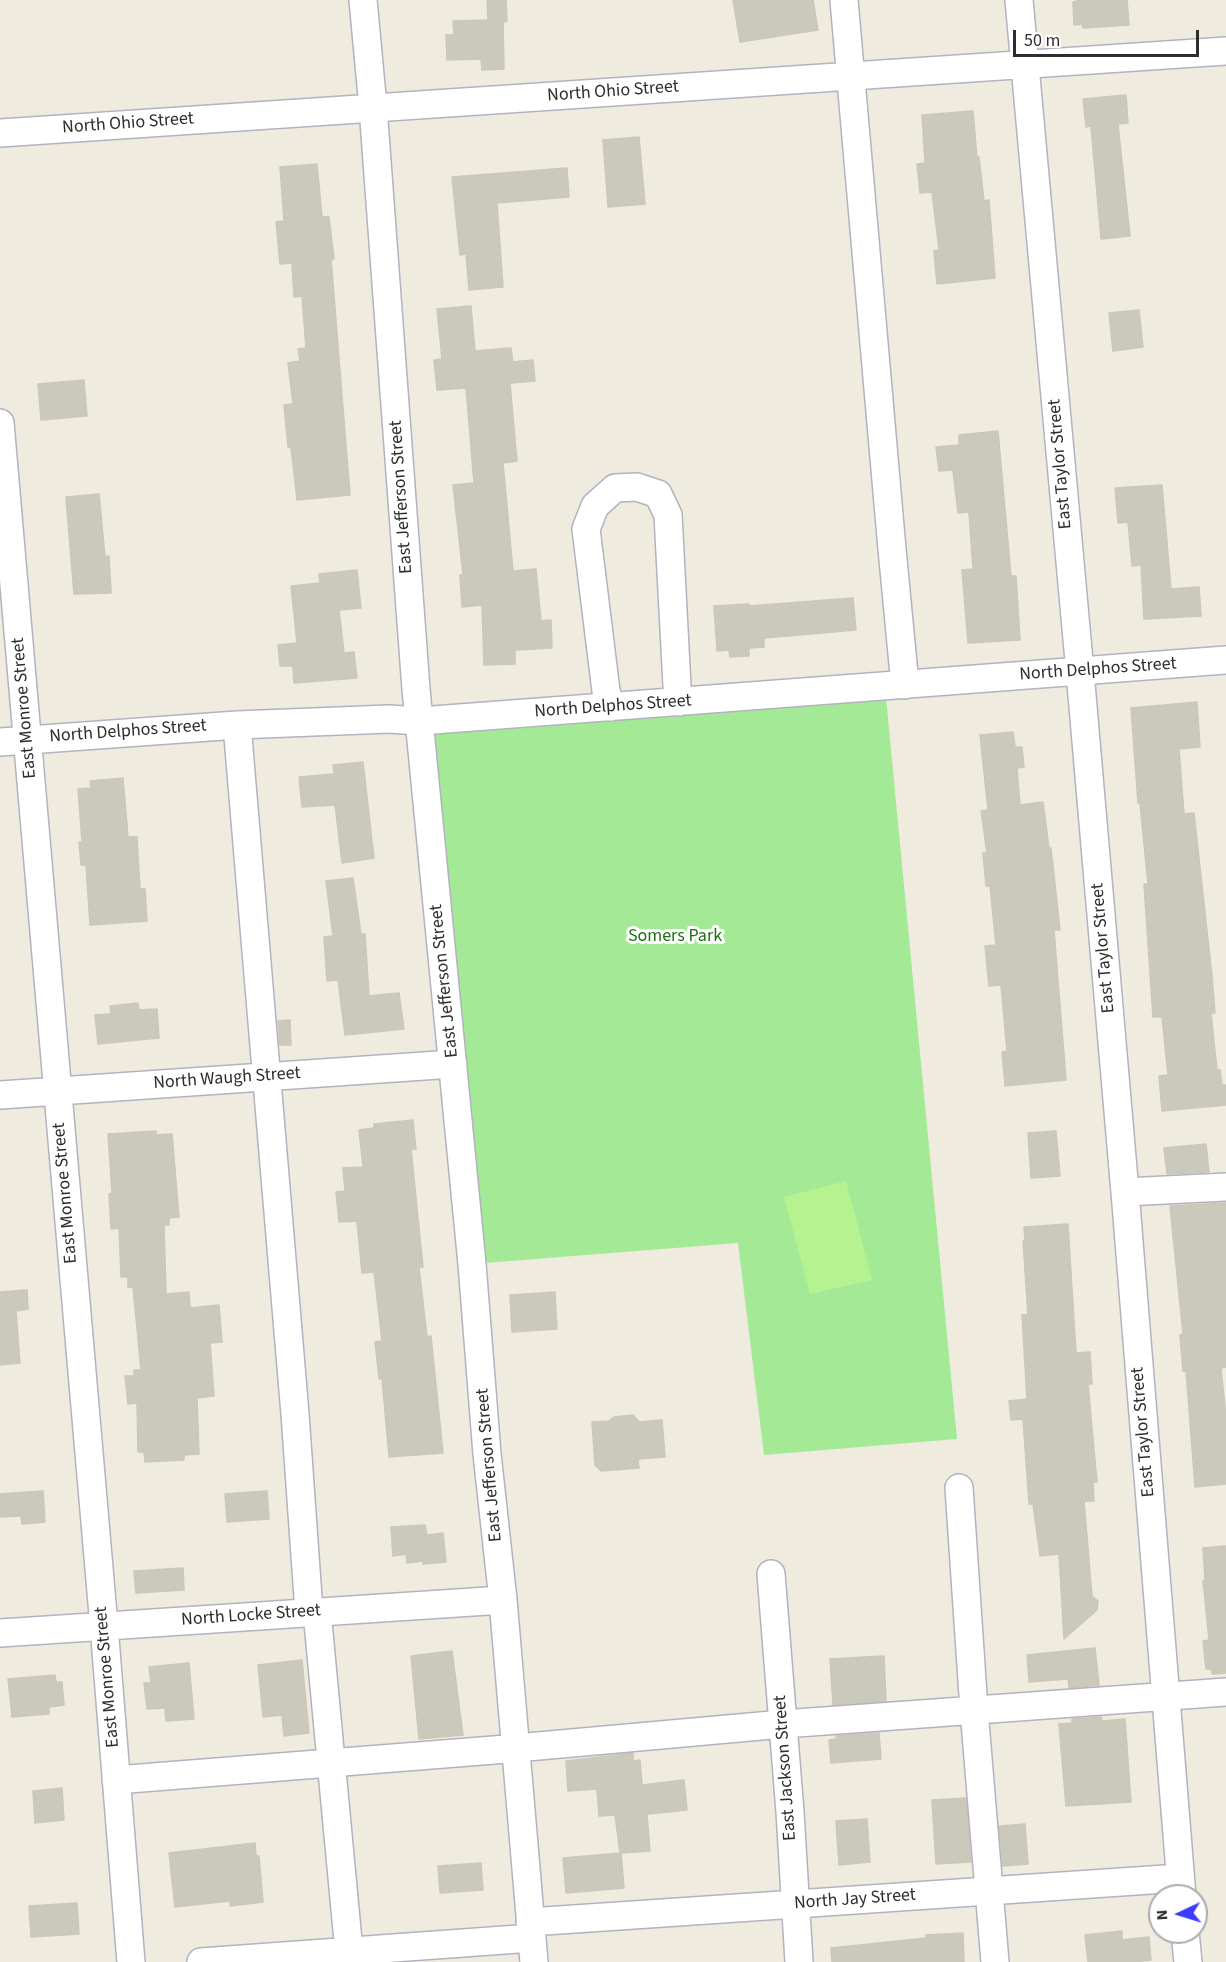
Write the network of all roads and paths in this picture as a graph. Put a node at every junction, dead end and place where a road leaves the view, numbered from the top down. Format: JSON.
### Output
{"nodes":[{"id":1,"x":363,"y":0,"type":"edge"},
{"id":2,"x":844,"y":0,"type":"edge"},
{"id":3,"x":1019,"y":0,"type":"edge"},
{"id":4,"x":1226,"y":51,"type":"edge"},
{"id":5,"x":1024,"y":65,"type":"junction"},
{"id":6,"x":851,"y":76,"type":"junction"},
{"id":7,"x":373,"y":107,"type":"junction"},
{"id":8,"x":0,"y":133,"type":"edge"},
{"id":9,"x":0,"y":423,"type":"edge"},
{"id":10,"x":1226,"y":660,"type":"edge"},
{"id":11,"x":1080,"y":672,"type":"junction"},
{"id":12,"x":905,"y":685,"type":"junction"},
{"id":13,"x":679,"y":702,"type":"junction"},
{"id":14,"x":611,"y":707,"type":"junction"},
{"id":15,"x":420,"y":721,"type":"junction"},
{"id":16,"x":237,"y":725,"type":"junction"},
{"id":17,"x":28,"y":740,"type":"junction"},
{"id":18,"x":0,"y":741,"type":"edge"},
{"id":19,"x":453,"y":1064,"type":"junction"},
{"id":20,"x":266,"y":1076,"type":"junction"},
{"id":21,"x":57,"y":1090,"type":"junction"},
{"id":22,"x":0,"y":1095,"type":"edge"},
{"id":23,"x":1226,"y":1187,"type":"edge"},
{"id":24,"x":1125,"y":1192,"type":"junction"},
{"id":25,"x":959,"y":1488,"type":"dead end"},
{"id":26,"x":771,"y":1574,"type":"dead end"},
{"id":27,"x":503,"y":1599,"type":"junction"},
{"id":28,"x":313,"y":1612,"type":"junction"},
{"id":29,"x":104,"y":1626,"type":"junction"},
{"id":30,"x":0,"y":1633,"type":"edge"},
{"id":31,"x":1226,"y":1692,"type":"edge"},
{"id":32,"x":1166,"y":1696,"type":"junction"},
{"id":33,"x":974,"y":1710,"type":"junction"},
{"id":34,"x":783,"y":1724,"type":"junction"},
{"id":35,"x":515,"y":1748,"type":"junction"},
{"id":36,"x":332,"y":1763,"type":"junction"},
{"id":37,"x":116,"y":1780,"type":"junction"},
{"id":38,"x":1181,"y":1884,"type":"edge"},
{"id":39,"x":1148,"y":1888,"type":"edge"},
{"id":40,"x":990,"y":1891,"type":"junction"},
{"id":41,"x":795,"y":1904,"type":"junction"},
{"id":42,"x":532,"y":1941,"type":"edge"},
{"id":43,"x":1186,"y":1944,"type":"edge"},
{"id":44,"x":350,"y":1957,"type":"edge"},
{"id":45,"x":131,"y":1962,"type":"edge"},
{"id":46,"x":201,"y":1962,"type":"edge"},
{"id":47,"x":799,"y":1962,"type":"edge"},
{"id":48,"x":995,"y":1962,"type":"edge"},
{"id":49,"x":1188,"y":1962,"type":"edge"}],
"edges":[{"from":1,"to":7,"type":"street","name":"East Jefferson Street"},
{"from":2,"to":6,"type":"street"},
{"from":3,"to":5,"type":"street","name":"East Taylor Street"},
{"from":4,"to":5,"type":"street","name":"North Ohio Street"},
{"from":5,"to":6,"type":"street","name":"North Ohio Street"},
{"from":5,"to":11,"type":"street","name":"East Taylor Street"},
{"from":6,"to":7,"type":"street","name":"North Ohio Street"},
{"from":6,"to":12,"type":"street"},
{"from":7,"to":8,"type":"street","name":"North Ohio Street"},
{"from":7,"to":15,"type":"street","name":"East Jefferson Street"},
{"from":9,"to":17,"type":"street","name":"East Monroe Street"},
{"from":10,"to":11,"type":"street","name":"North Delphos Street"},
{"from":11,"to":12,"type":"street","name":"North Delphos Street"},
{"from":11,"to":24,"type":"street","name":"East Taylor Street"},
{"from":12,"to":13,"type":"street","name":"North Delphos Street"},
{"from":13,"to":14,"type":"street","name":"North Delphos Street"},
{"from":13,"to":14,"type":"street"},
{"from":14,"to":15,"type":"street","name":"North Delphos Street"},
{"from":15,"to":16,"type":"street","name":"North Delphos Street"},
{"from":15,"to":19,"type":"street","name":"East Jefferson Street"},
{"from":16,"to":17,"type":"street","name":"North Delphos Street"},
{"from":16,"to":20,"type":"street"},
{"from":17,"to":18,"type":"street","name":"North Delphos Street"},
{"from":17,"to":21,"type":"street","name":"East Monroe Street"},
{"from":19,"to":20,"type":"street","name":"North Waugh Street"},
{"from":19,"to":27,"type":"street","name":"East Jefferson Street"},
{"from":20,"to":21,"type":"street","name":"North Waugh Street"},
{"from":20,"to":28,"type":"street"},
{"from":21,"to":22,"type":"street","name":"North Waugh Street"},
{"from":21,"to":29,"type":"street","name":"East Monroe Street"},
{"from":23,"to":24,"type":"street"},
{"from":24,"to":32,"type":"street","name":"East Taylor Street"},
{"from":25,"to":33,"type":"street"},
{"from":26,"to":34,"type":"street","name":"East Jackson Street"},
{"from":27,"to":28,"type":"street","name":"North Locke Street"},
{"from":27,"to":35,"type":"street","name":"East Jefferson Street"},
{"from":28,"to":29,"type":"street","name":"North Locke Street"},
{"from":28,"to":36,"type":"street"},
{"from":29,"to":30,"type":"street","name":"North Locke Street"},
{"from":29,"to":37,"type":"street","name":"East Monroe Street"},
{"from":31,"to":32,"type":"street"},
{"from":32,"to":33,"type":"street"},
{"from":32,"to":38,"type":"street","name":"East Taylor Street"},
{"from":33,"to":34,"type":"street"},
{"from":33,"to":40,"type":"street"},
{"from":34,"to":35,"type":"street"},
{"from":34,"to":41,"type":"street","name":"East Jackson Street"},
{"from":35,"to":36,"type":"street"},
{"from":35,"to":42,"type":"street","name":"East Jefferson Street"},
{"from":36,"to":37,"type":"street"},
{"from":36,"to":44,"type":"street"},
{"from":37,"to":45,"type":"street","name":"East Monroe Street"},
{"from":39,"to":40,"type":"street","name":"North Jay Street"},
{"from":40,"to":41,"type":"street","name":"North Jay Street"},
{"from":40,"to":48,"type":"street"},
{"from":41,"to":42,"type":"street","name":"North Jay Street"},
{"from":41,"to":47,"type":"street","name":"East Jackson Street"},
{"from":42,"to":44,"type":"street","name":"North Jay Street"},
{"from":43,"to":49,"type":"street"},
{"from":44,"to":46,"type":"street","name":"North Jay Street"}]}
